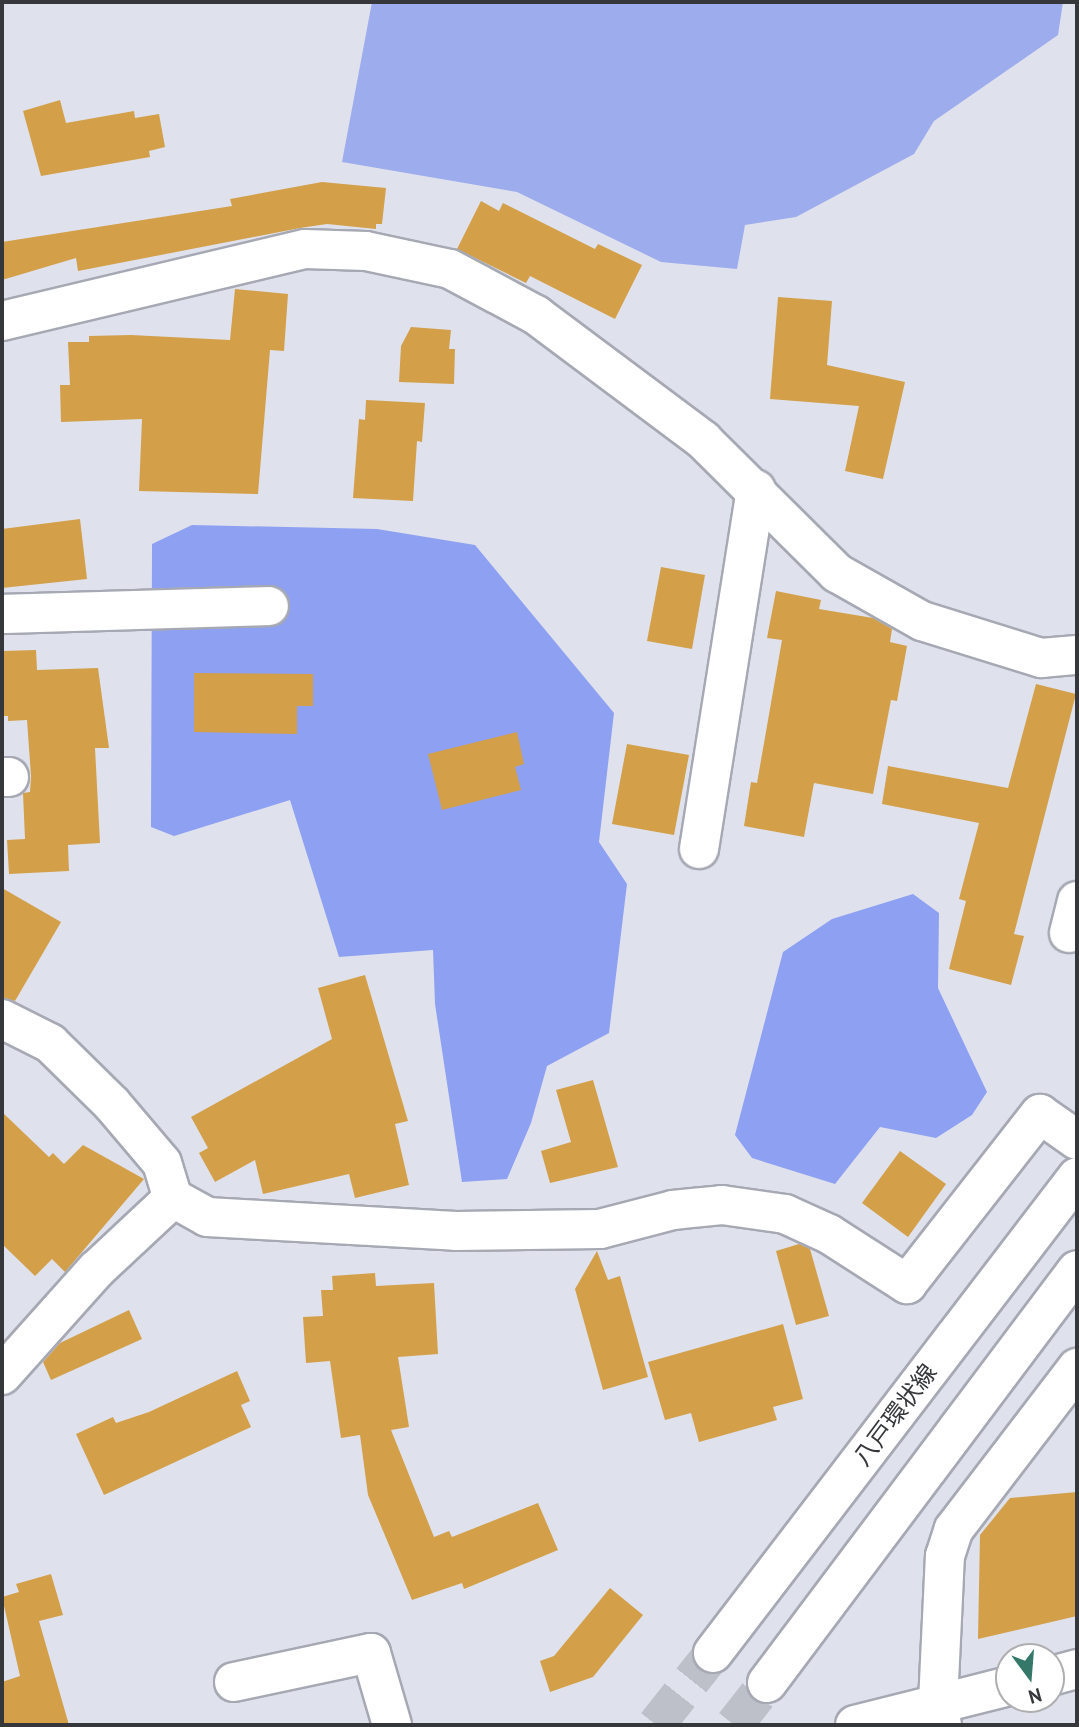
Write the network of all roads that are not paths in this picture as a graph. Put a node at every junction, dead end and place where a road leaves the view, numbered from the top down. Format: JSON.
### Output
{"nodes":[{"id":1,"x":2,"y":321,"type":"edge"},
{"id":2,"x":756,"y":489,"type":"junction"},
{"id":3,"x":269,"y":606,"type":"dead end"},
{"id":4,"x":2,"y":614,"type":"edge"},
{"id":5,"x":1077,"y":654,"type":"edge"},
{"id":6,"x":699,"y":849,"type":"dead end"},
{"id":7,"x":2,"y":1019,"type":"edge"},
{"id":8,"x":1077,"y":1140,"type":"edge"},
{"id":9,"x":1077,"y":1177,"type":"edge"},
{"id":10,"x":173,"y":1198,"type":"junction"},
{"id":11,"x":1077,"y":1270,"type":"edge"},
{"id":12,"x":1077,"y":1368,"type":"edge"},
{"id":13,"x":2,"y":1375,"type":"edge"},
{"id":14,"x":713,"y":1653,"type":"tunnel mouth"},
{"id":15,"x":234,"y":1682,"type":"dead end"},
{"id":16,"x":767,"y":1683,"type":"tunnel mouth"},
{"id":17,"x":995,"y":1692,"type":"edge"},
{"id":18,"x":940,"y":1714,"type":"edge"},
{"id":19,"x":392,"y":1725,"type":"edge"},
{"id":20,"x":855,"y":1725,"type":"edge"}],
"edges":[{"from":1,"to":2,"type":"street"},
{"from":2,"to":5,"type":"street"},
{"from":2,"to":6,"type":"street"},
{"from":3,"to":4,"type":"street"},
{"from":7,"to":10,"type":"street"},
{"from":8,"to":10,"type":"street"},
{"from":9,"to":14,"type":"street","name":"八戸環状線"},
{"from":10,"to":13,"type":"street"},
{"from":11,"to":16,"type":"street"},
{"from":12,"to":18,"type":"street"},
{"from":15,"to":19,"type":"street"},
{"from":17,"to":18,"type":"street"},
{"from":18,"to":20,"type":"street"}]}
